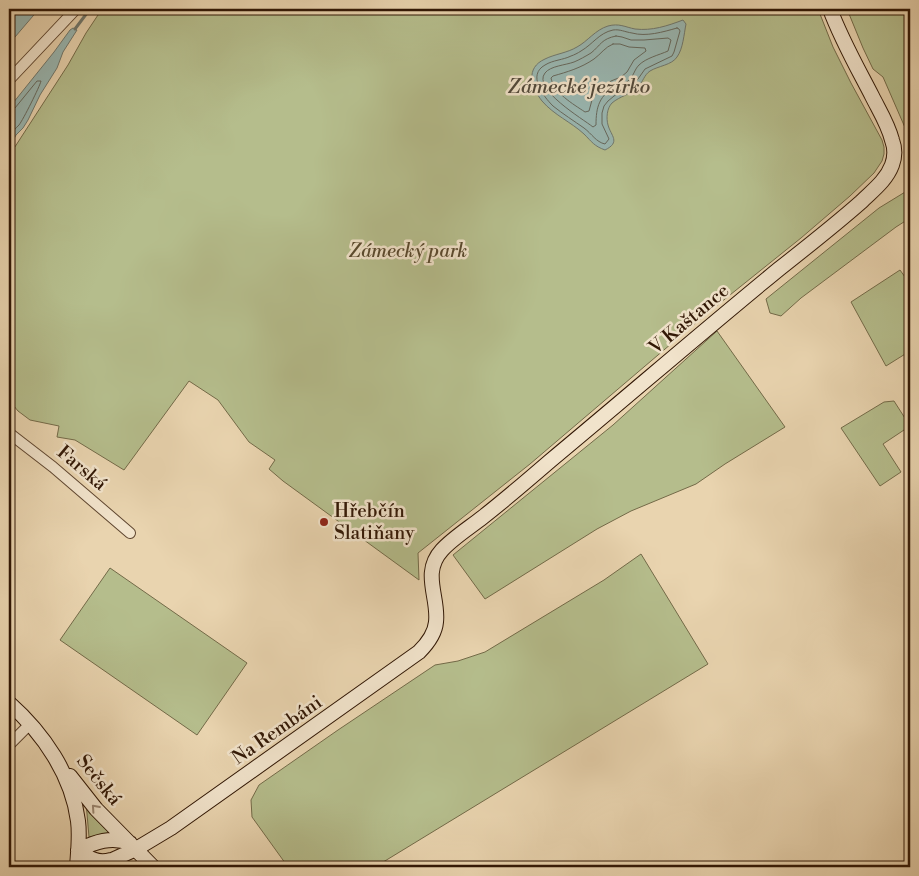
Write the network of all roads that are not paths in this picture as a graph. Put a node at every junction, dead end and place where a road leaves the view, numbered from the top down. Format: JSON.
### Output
{"nodes":[{"id":1,"x":76,"y":9,"type":"edge"},
{"id":2,"x":830,"y":9,"type":"edge"},
{"id":3,"x":9,"y":80,"type":"edge"},
{"id":4,"x":9,"y":433,"type":"edge"},
{"id":5,"x":130,"y":533,"type":"dead end"},
{"id":6,"x":432,"y":635,"type":"joint"},
{"id":7,"x":9,"y":703,"type":"edge"},
{"id":8,"x":30,"y":724,"type":"junction"},
{"id":9,"x":42,"y":738,"type":"junction"},
{"id":10,"x":9,"y":745,"type":"edge"},
{"id":11,"x":133,"y":846,"type":"junction"},
{"id":12,"x":78,"y":850,"type":"junction"},
{"id":13,"x":112,"y":860,"type":"junction"},
{"id":14,"x":77,"y":867,"type":"edge"},
{"id":15,"x":99,"y":867,"type":"edge"},
{"id":16,"x":153,"y":867,"type":"edge"}],
"edges":[{"from":1,"to":3,"type":"street"},
{"from":2,"to":6,"type":"street","name":"V Kaštance"},
{"from":4,"to":5,"type":"street","name":"Farská"},
{"from":6,"to":11,"type":"street","name":"Na Rembáni"},
{"from":7,"to":8,"type":"street"},
{"from":8,"to":9,"type":"street"},
{"from":8,"to":10,"type":"street"},
{"from":11,"to":9,"type":"street","name":"Sečská","one_way":true},
{"from":9,"to":12,"type":"street"},
{"from":11,"to":12,"type":"street"},
{"from":11,"to":13,"type":"street"},
{"from":11,"to":16,"type":"street","name":"Sečská"},
{"from":12,"to":13,"type":"street"},
{"from":12,"to":14,"type":"street"},
{"from":13,"to":15,"type":"street"}]}
